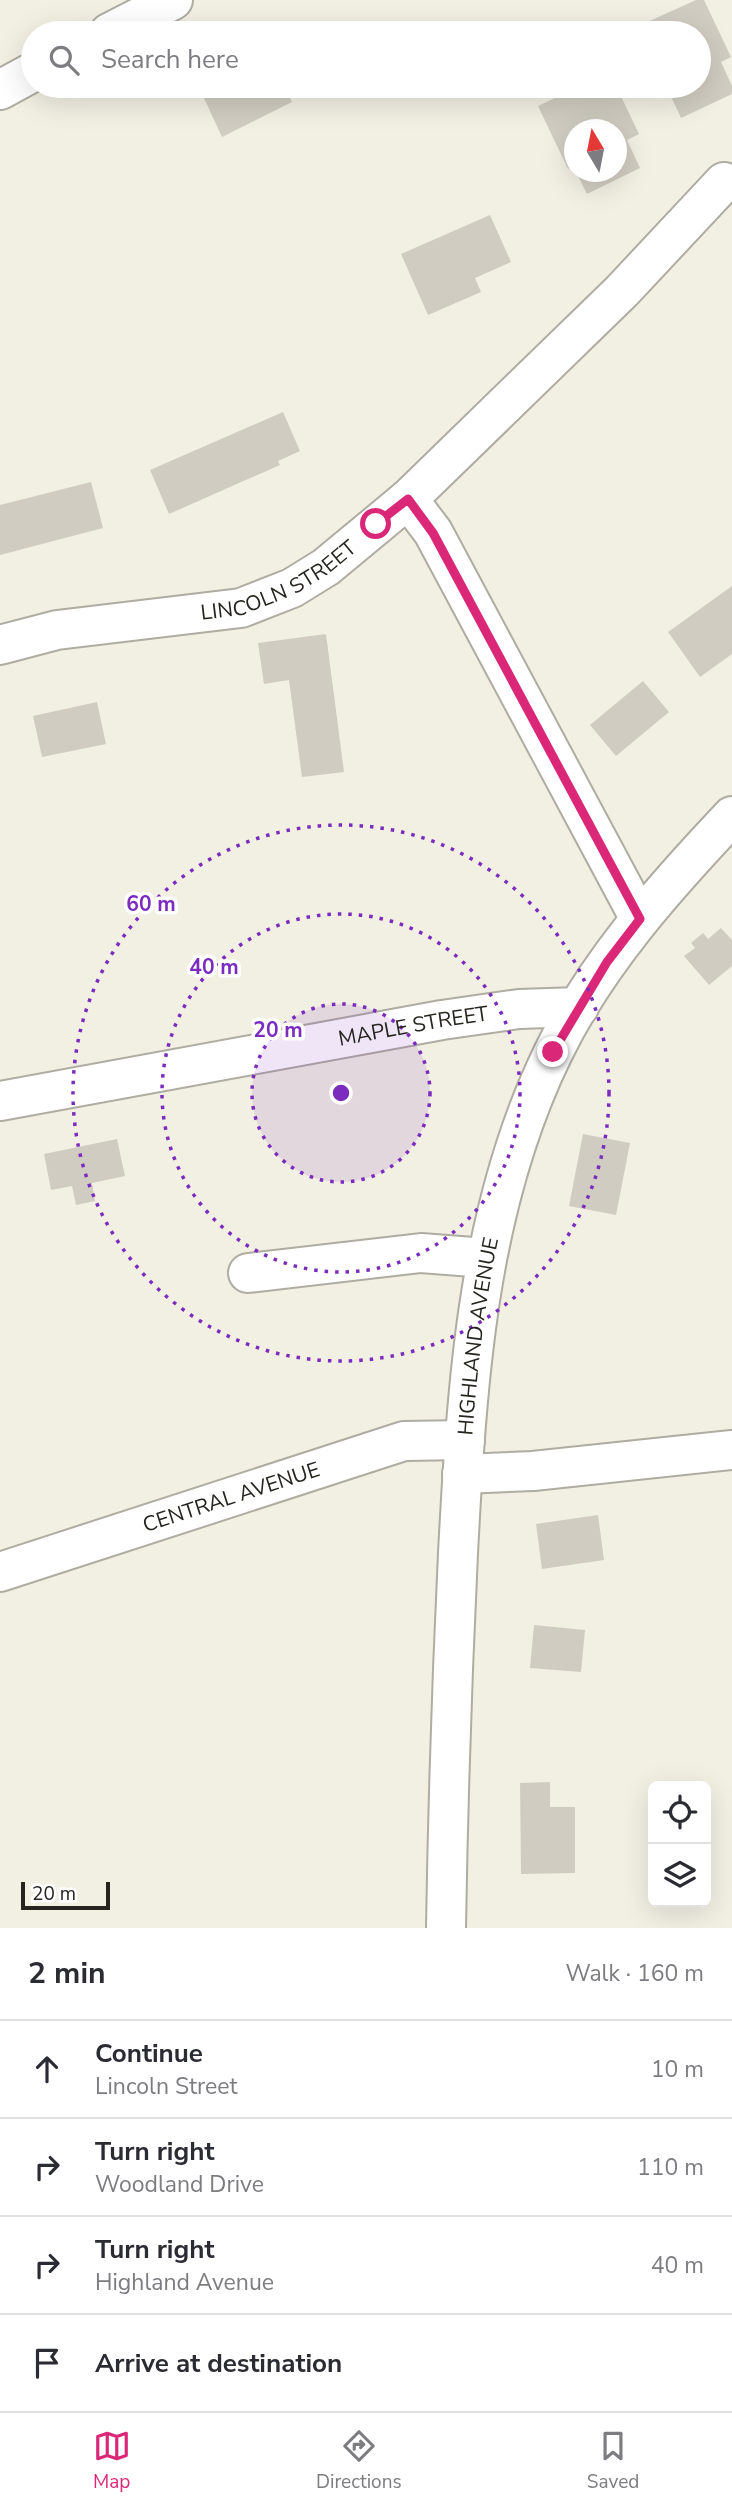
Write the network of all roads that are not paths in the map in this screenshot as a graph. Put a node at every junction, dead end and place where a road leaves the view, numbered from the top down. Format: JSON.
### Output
{"nodes":[{"id":1,"x":173,"y":0,"type":"edge"},
{"id":2,"x":132,"y":21,"type":"edge"},
{"id":3,"x":21,"y":79,"type":"edge"},
{"id":4,"x":0,"y":90,"type":"edge"},
{"id":5,"x":724,"y":182,"type":"dead end"},
{"id":6,"x":408,"y":499,"type":"junction"},
{"id":7,"x":0,"y":645,"type":"edge"},
{"id":8,"x":732,"y":817,"type":"edge"},
{"id":9,"x":640,"y":919,"type":"junction"},
{"id":10,"x":579,"y":1007,"type":"junction"},
{"id":11,"x":0,"y":1101,"type":"edge"},
{"id":12,"x":486,"y":1258,"type":"junction"},
{"id":13,"x":248,"y":1273,"type":"dead end"},
{"id":14,"x":732,"y":1450,"type":"edge"},
{"id":15,"x":464,"y":1457,"type":"junction"},
{"id":16,"x":0,"y":1572,"type":"edge"},
{"id":17,"x":446,"y":1928,"type":"edge"}],
"edges":[{"from":1,"to":2,"type":"street"},
{"from":3,"to":4,"type":"street"},
{"from":5,"to":6,"type":"street","name":"LINCOLN STREET"},
{"from":6,"to":7,"type":"street","name":"LINCOLN STREET"},
{"from":6,"to":9,"type":"street"},
{"from":8,"to":9,"type":"street","name":"HIGHLAND AVENUE"},
{"from":9,"to":10,"type":"street","name":"HIGHLAND AVENUE"},
{"from":10,"to":11,"type":"street","name":"MAPLE STREET"},
{"from":10,"to":12,"type":"street","name":"HIGHLAND AVENUE"},
{"from":12,"to":13,"type":"street"},
{"from":12,"to":15,"type":"street","name":"HIGHLAND AVENUE"},
{"from":14,"to":15,"type":"street","name":"CENTRAL AVENUE"},
{"from":15,"to":16,"type":"street","name":"CENTRAL AVENUE"},
{"from":15,"to":17,"type":"street","name":"HIGHLAND AVENUE"}]}
